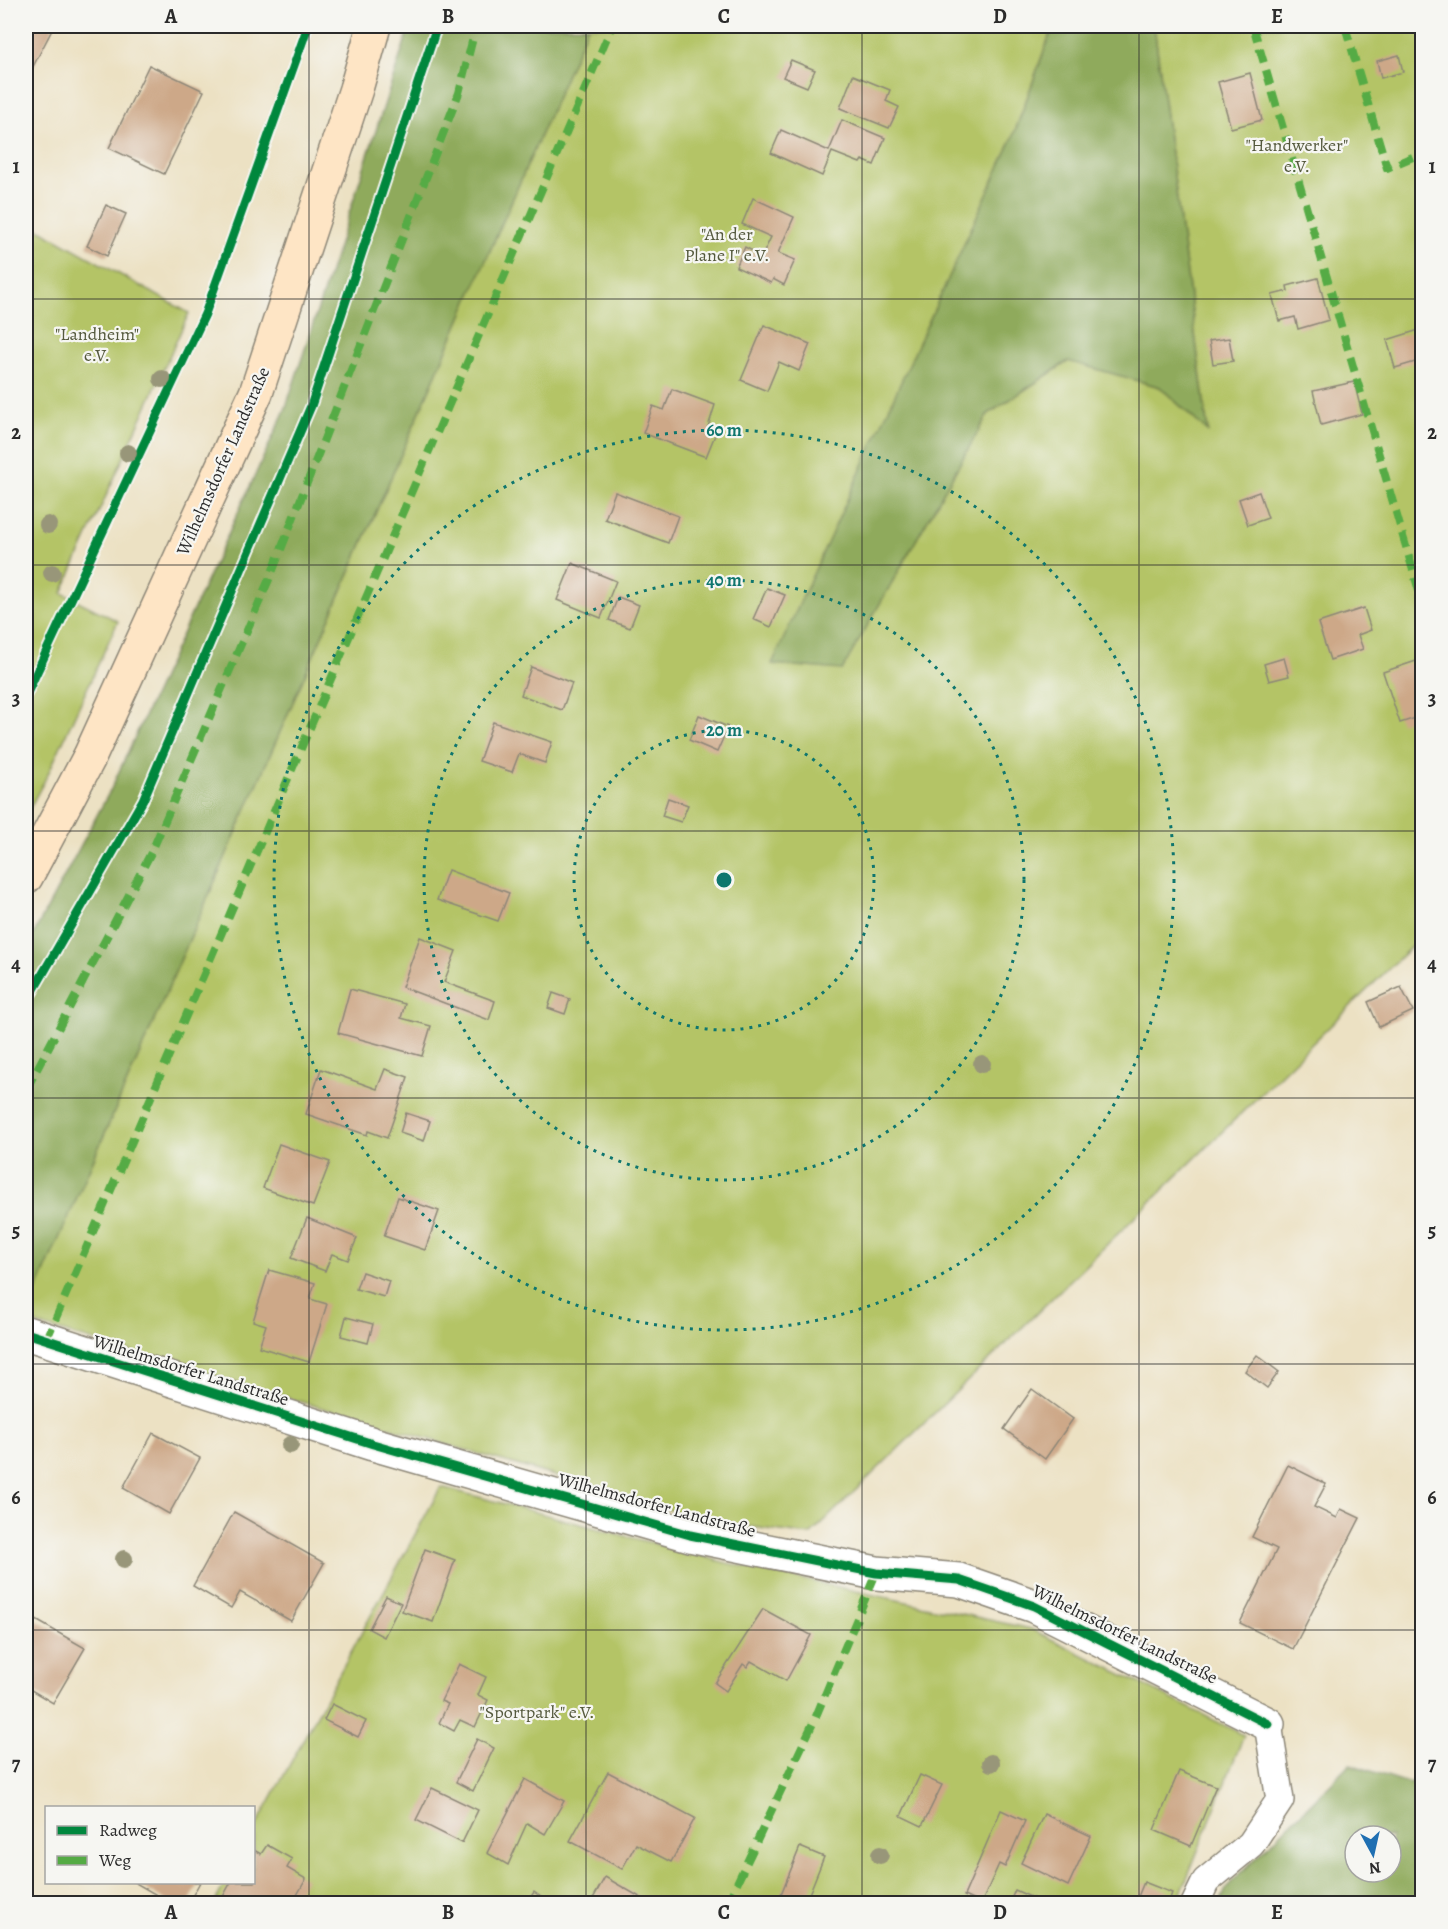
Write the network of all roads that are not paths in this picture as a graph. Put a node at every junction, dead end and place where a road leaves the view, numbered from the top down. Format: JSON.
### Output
{"nodes":[{"id":1,"x":374,"y":26,"type":"edge"},
{"id":2,"x":26,"y":877,"type":"edge"},
{"id":3,"x":26,"y":1333,"type":"edge"},
{"id":4,"x":1268,"y":1724,"type":"joint"},
{"id":5,"x":1195,"y":1904,"type":"edge"}],
"edges":[{"from":1,"to":2,"type":"main road","name":"Wilhelmsdorfer Landstraße"},
{"from":3,"to":4,"type":"street","name":"Wilhelmsdorfer Landstraße"},
{"from":4,"to":5,"type":"lane","name":"Wilhelmsdorfer Landstraße"}]}
